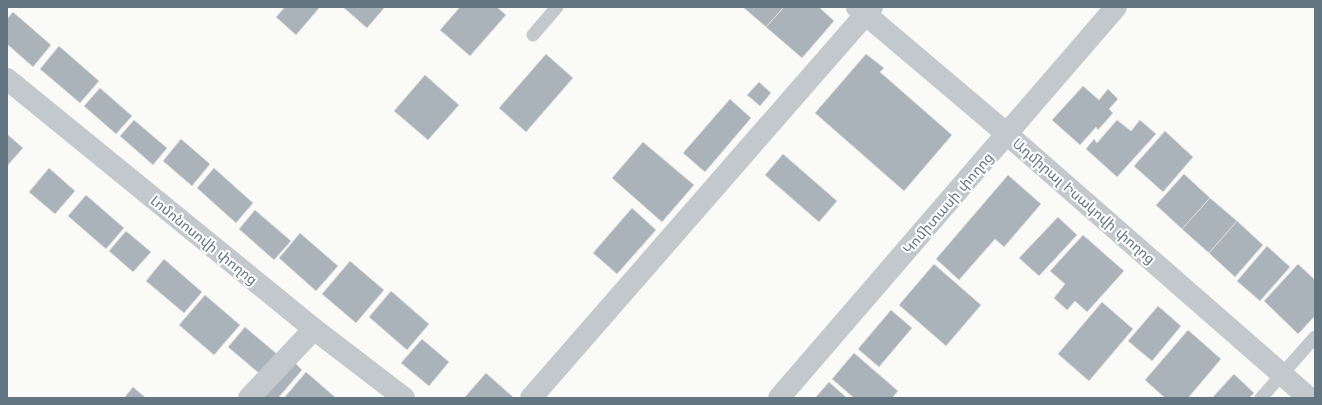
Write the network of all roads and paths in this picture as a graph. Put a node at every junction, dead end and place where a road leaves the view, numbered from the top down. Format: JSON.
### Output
{"nodes":[{"id":1,"x":557,"y":7,"type":"edge"},
{"id":2,"x":1116,"y":7,"type":"edge"},
{"id":3,"x":865,"y":9,"type":"edge"},
{"id":4,"x":534,"y":35,"type":"dead end"},
{"id":5,"x":7,"y":79,"type":"edge"},
{"id":6,"x":1007,"y":134,"type":"junction"},
{"id":7,"x":314,"y":329,"type":"junction"},
{"id":8,"x":1315,"y":337,"type":"edge"},
{"id":9,"x":1283,"y":375,"type":"junction"},
{"id":10,"x":249,"y":398,"type":"edge"},
{"id":11,"x":404,"y":398,"type":"edge"},
{"id":12,"x":531,"y":398,"type":"edge"},
{"id":13,"x":779,"y":398,"type":"edge"},
{"id":14,"x":1261,"y":398,"type":"edge"},
{"id":15,"x":1309,"y":398,"type":"edge"}],
"edges":[{"from":1,"to":4,"type":"lane"},
{"from":2,"to":6,"type":"street","name":"Կոմիտասի փողոց"},
{"from":3,"to":6,"type":"street","name":"Ադմիրալ Իսակովի փողոց"},
{"from":3,"to":12,"type":"street"},
{"from":5,"to":7,"type":"street","name":"Լոմոնոսովի փողոց"},
{"from":6,"to":9,"type":"street","name":"Ադմիրալ Իսակովի փողոց"},
{"from":6,"to":13,"type":"street","name":"Կոմիտասի փողոց"},
{"from":7,"to":10,"type":"street"},
{"from":7,"to":11,"type":"street","name":"Լոմոնոսովի փողոց"},
{"from":8,"to":9,"type":"lane"},
{"from":9,"to":14,"type":"lane"},
{"from":9,"to":15,"type":"street","name":"Ադմիրալ Իսակովի փողոց"}]}
